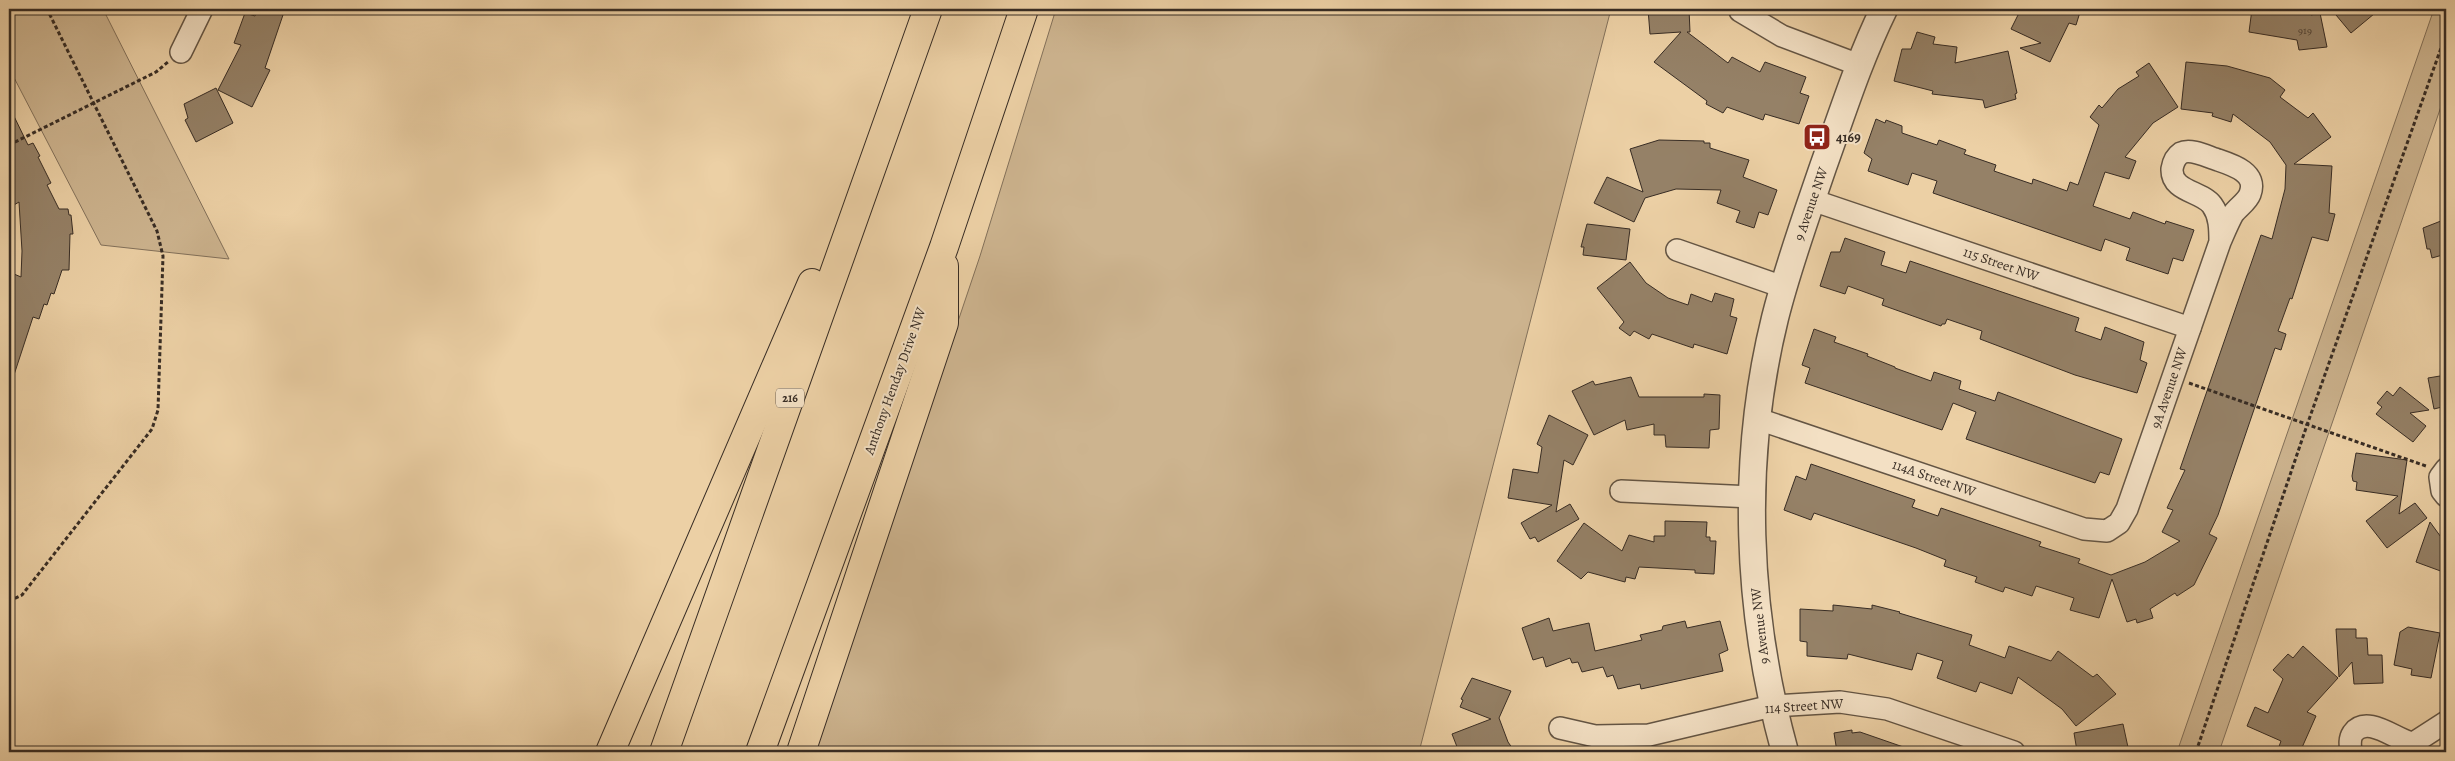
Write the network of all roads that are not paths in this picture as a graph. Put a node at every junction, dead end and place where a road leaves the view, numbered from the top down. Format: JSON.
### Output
{"nodes":[{"id":1,"x":202,"y":9,"type":"edge"},
{"id":2,"x":928,"y":9,"type":"edge"},
{"id":3,"x":1024,"y":9,"type":"edge"},
{"id":4,"x":1884,"y":9,"type":"edge"},
{"id":5,"x":1740,"y":11,"type":"dead end"},
{"id":6,"x":916,"y":43,"type":"junction"},
{"id":7,"x":181,"y":52,"type":"road end"},
{"id":8,"x":1859,"y":65,"type":"junction"},
{"id":9,"x":1812,"y":200,"type":"junction"},
{"id":10,"x":2220,"y":242,"type":"dead end"},
{"id":11,"x":944,"y":247,"type":"junction"},
{"id":12,"x":1677,"y":250,"type":"dead end"},
{"id":13,"x":1783,"y":286,"type":"junction"},
{"id":14,"x":2190,"y":328,"type":"junction"},
{"id":15,"x":1758,"y":419,"type":"junction"},
{"id":16,"x":2445,"y":470,"type":"edge"},
{"id":17,"x":1620,"y":491,"type":"dead end"},
{"id":18,"x":2446,"y":496,"type":"edge"},
{"id":19,"x":1752,"y":497,"type":"junction"},
{"id":20,"x":2111,"y":530,"type":"joint"},
{"id":21,"x":1772,"y":706,"type":"junction"},
{"id":22,"x":2446,"y":722,"type":"edge"},
{"id":23,"x":1560,"y":728,"type":"dead end"},
{"id":24,"x":2406,"y":748,"type":"edge"},
{"id":25,"x":610,"y":752,"type":"edge"},
{"id":26,"x":664,"y":752,"type":"edge"},
{"id":27,"x":760,"y":752,"type":"edge"},
{"id":28,"x":801,"y":752,"type":"edge"},
{"id":29,"x":1785,"y":752,"type":"edge"},
{"id":30,"x":2014,"y":752,"type":"edge"},
{"id":31,"x":2351,"y":752,"type":"edge"}],
"edges":[{"from":1,"to":7,"type":"street"},
{"from":2,"to":6,"type":"highway","number":"216"},
{"from":3,"to":11,"type":"highway","name":"Anthony Henday Drive NW"},
{"from":4,"to":8,"type":"street","name":"9 Avenue NW"},
{"from":5,"to":8,"type":"street"},
{"from":6,"to":25,"type":"highway"},
{"from":6,"to":26,"type":"highway","number":"216"},
{"from":8,"to":9,"type":"street","name":"9 Avenue NW"},
{"from":9,"to":13,"type":"street","name":"9 Avenue NW"},
{"from":9,"to":14,"type":"street","name":"115 Street NW"},
{"from":10,"to":14,"type":"street","name":"9A Avenue NW"},
{"from":11,"to":27,"type":"highway","name":"Anthony Henday Drive NW"},
{"from":11,"to":28,"type":"highway"},
{"from":12,"to":13,"type":"street"},
{"from":13,"to":15,"type":"street","name":"9 Avenue NW"},
{"from":14,"to":20,"type":"street","name":"9A Avenue NW"},
{"from":15,"to":19,"type":"street","name":"9 Avenue NW"},
{"from":15,"to":20,"type":"street","name":"114A Street NW"},
{"from":16,"to":18,"type":"street"},
{"from":17,"to":19,"type":"street"},
{"from":19,"to":21,"type":"street","name":"9 Avenue NW"},
{"from":21,"to":23,"type":"street","name":"114 Street NW"},
{"from":21,"to":29,"type":"street","name":"9 Avenue NW"},
{"from":21,"to":30,"type":"street","name":"114 Street NW"},
{"from":22,"to":24,"type":"street"},
{"from":24,"to":31,"type":"street"}]}
